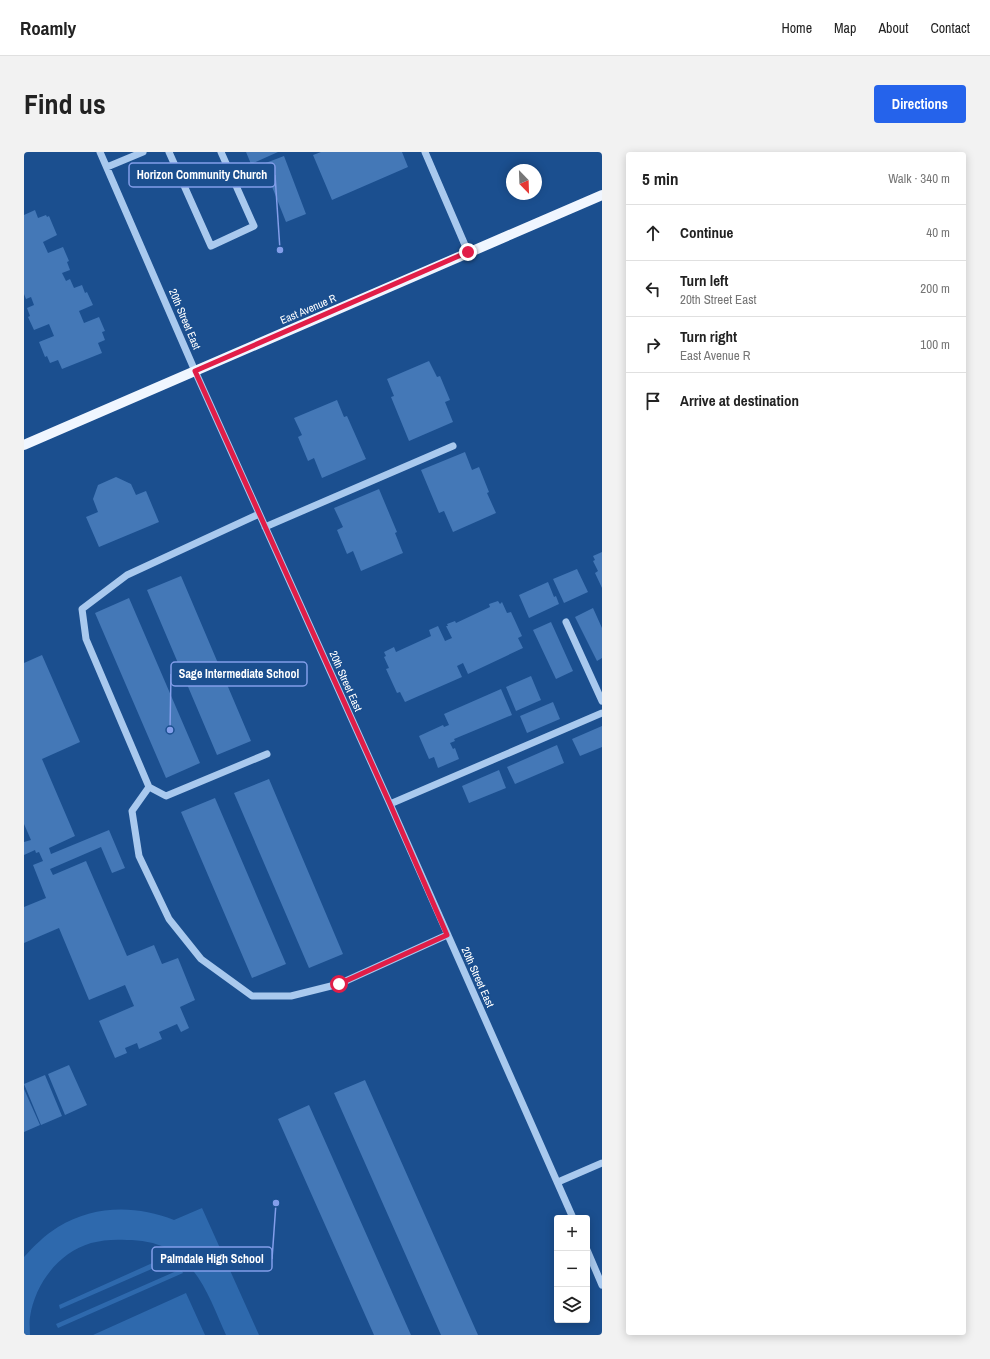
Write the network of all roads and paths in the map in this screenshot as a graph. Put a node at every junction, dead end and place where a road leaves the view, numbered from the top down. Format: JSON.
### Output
{"nodes":[{"id":1,"x":100,"y":152,"type":"edge"},
{"id":2,"x":143,"y":152,"type":"edge"},
{"id":3,"x":169,"y":152,"type":"edge"},
{"id":4,"x":222,"y":152,"type":"edge"},
{"id":5,"x":425,"y":152,"type":"edge"},
{"id":6,"x":107,"y":167,"type":"junction"},
{"id":7,"x":602,"y":195,"type":"edge"},
{"id":8,"x":468,"y":252,"type":"junction"},
{"id":9,"x":195,"y":371,"type":"junction"},
{"id":10,"x":24,"y":445,"type":"edge"},
{"id":11,"x":452,"y":446,"type":"dead end"},
{"id":12,"x":259,"y":514,"type":"junction"},
{"id":13,"x":265,"y":527,"type":"junction"},
{"id":14,"x":566,"y":622,"type":"dead end"},
{"id":15,"x":602,"y":701,"type":"edge"},
{"id":16,"x":602,"y":713,"type":"edge"},
{"id":17,"x":267,"y":754,"type":"dead end"},
{"id":18,"x":149,"y":787,"type":"junction"},
{"id":19,"x":390,"y":804,"type":"junction"},
{"id":20,"x":447,"y":935,"type":"junction"},
{"id":21,"x":602,"y":1163,"type":"edge"},
{"id":22,"x":558,"y":1182,"type":"junction"},
{"id":23,"x":572,"y":1215,"type":"edge"},
{"id":24,"x":587,"y":1251,"type":"edge"},
{"id":25,"x":602,"y":1286,"type":"edge"}],
"edges":[{"from":1,"to":6,"type":"street","name":"20th Street East"},
{"from":2,"to":6,"type":"street"},
{"from":3,"to":4,"type":"street"},
{"from":5,"to":8,"type":"street"},
{"from":6,"to":9,"type":"street","name":"20th Street East"},
{"from":7,"to":8,"type":"main road","name":"East Avenue R"},
{"from":8,"to":9,"type":"main road","name":"East Avenue R"},
{"from":9,"to":10,"type":"main road","name":"East Avenue R"},
{"from":9,"to":12,"type":"street","name":"20th Street East"},
{"from":11,"to":13,"type":"street"},
{"from":12,"to":13,"type":"street","name":"20th Street East"},
{"from":12,"to":18,"type":"street"},
{"from":13,"to":19,"type":"street","name":"20th Street East"},
{"from":14,"to":15,"type":"street"},
{"from":16,"to":19,"type":"street"},
{"from":17,"to":18,"type":"street"},
{"from":18,"to":20,"type":"street"},
{"from":19,"to":20,"type":"street","name":"20th Street East"},
{"from":20,"to":22,"type":"street","name":"20th Street East"},
{"from":21,"to":22,"type":"street"},
{"from":22,"to":23,"type":"street","name":"20th Street East"},
{"from":24,"to":25,"type":"street"}]}
